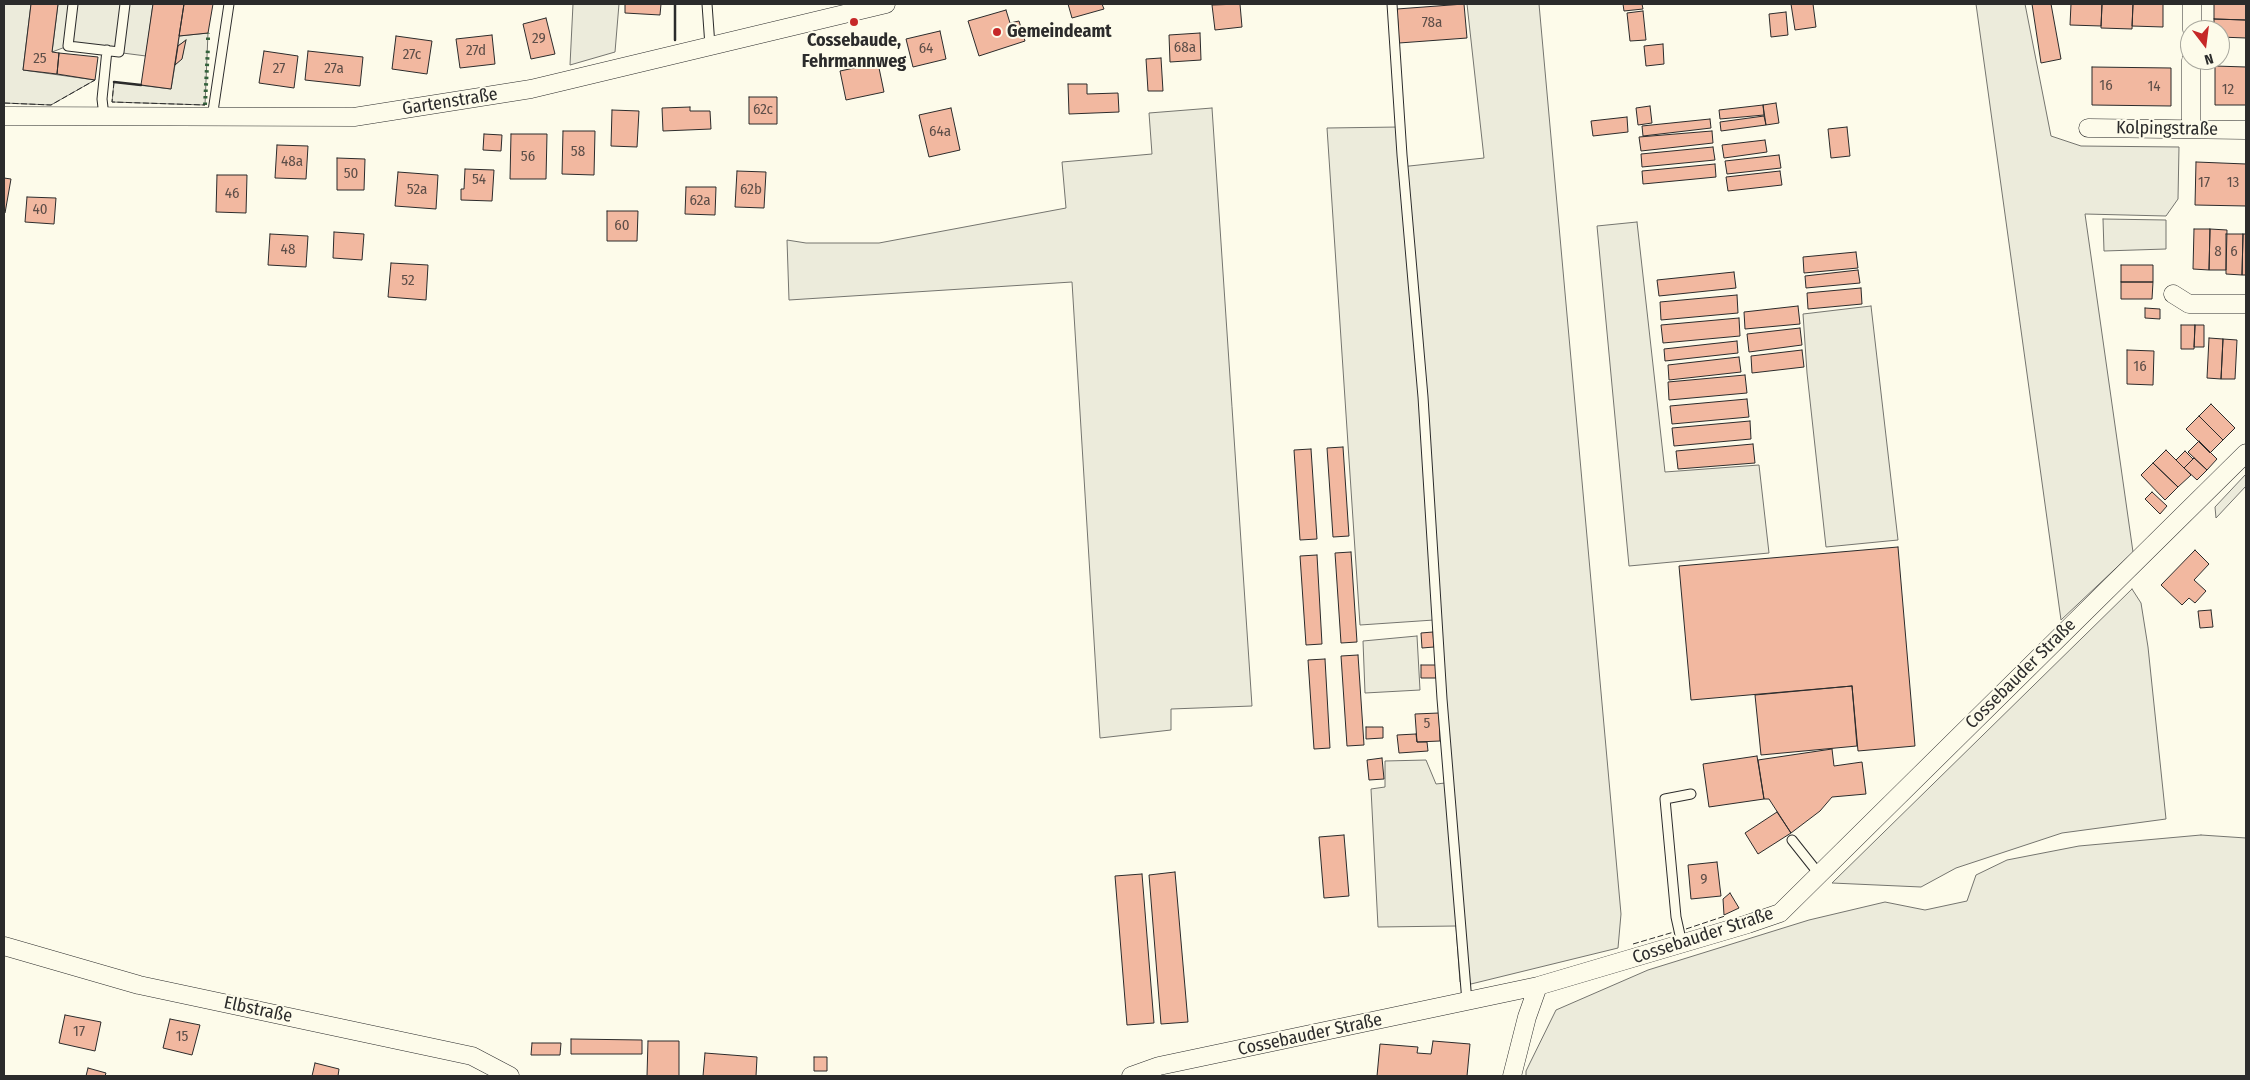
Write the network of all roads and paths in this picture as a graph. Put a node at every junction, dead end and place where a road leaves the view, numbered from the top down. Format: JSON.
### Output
{"nodes":[{"id":1,"x":72,"y":4,"type":"edge"},
{"id":2,"x":125,"y":4,"type":"edge"},
{"id":3,"x":229,"y":4,"type":"edge"},
{"id":4,"x":706,"y":4,"type":"edge"},
{"id":5,"x":886,"y":4,"type":"edge"},
{"id":6,"x":1392,"y":4,"type":"edge"},
{"id":7,"x":2192,"y":4,"type":"edge"},
{"id":8,"x":2192,"y":20,"type":"edge"},
{"id":9,"x":710,"y":46,"type":"junction"},
{"id":10,"x":108,"y":50,"type":"junction"},
{"id":11,"x":2191,"y":70,"type":"edge"},
{"id":12,"x":4,"y":116,"type":"edge"},
{"id":13,"x":104,"y":116,"type":"junction"},
{"id":14,"x":212,"y":118,"type":"junction"},
{"id":15,"x":2088,"y":128,"type":"dead end"},
{"id":16,"x":2191,"y":129,"type":"junction"},
{"id":17,"x":2246,"y":130,"type":"edge"},
{"id":18,"x":2173,"y":294,"type":"dead end"},
{"id":19,"x":2246,"y":304,"type":"edge"},
{"id":20,"x":2246,"y":453,"type":"edge"},
{"id":21,"x":1691,"y":794,"type":"dead end"},
{"id":22,"x":1792,"y":840,"type":"dead end"},
{"id":23,"x":1819,"y":874,"type":"junction"},
{"id":24,"x":1682,"y":944,"type":"junction"},
{"id":25,"x":4,"y":946,"type":"edge"},
{"id":26,"x":1538,"y":986,"type":"junction"},
{"id":27,"x":1467,"y":1002,"type":"junction"},
{"id":28,"x":1159,"y":1071,"type":"edge"},
{"id":29,"x":1133,"y":1075,"type":"edge"},
{"id":30,"x":510,"y":1076,"type":"edge"},
{"id":31,"x":1512,"y":1076,"type":"edge"}],
"edges":[{"from":1,"to":10,"type":"lane"},
{"from":2,"to":10,"type":"lane"},
{"from":3,"to":14,"type":"lane"},
{"from":4,"to":9,"type":"lane"},
{"from":5,"to":9,"type":"street","name":"Gartenstraße"},
{"from":6,"to":27,"type":"lane"},
{"from":7,"to":8,"type":"street"},
{"from":9,"to":14,"type":"street","name":"Gartenstraße"},
{"from":10,"to":13,"type":"lane"},
{"from":11,"to":16,"type":"street"},
{"from":12,"to":13,"type":"street","name":"Gartenstraße"},
{"from":13,"to":14,"type":"street","name":"Gartenstraße"},
{"from":15,"to":16,"type":"street","name":"Kolpingstraße"},
{"from":16,"to":17,"type":"street","name":"Kolpingstraße"},
{"from":18,"to":19,"type":"street"},
{"from":20,"to":23,"type":"street","name":"Cossebauder Straße"},
{"from":21,"to":24,"type":"lane"},
{"from":22,"to":23,"type":"lane"},
{"from":23,"to":24,"type":"street","name":"Cossebauder Straße"},
{"from":24,"to":26,"type":"street","name":"Cossebauder Straße"},
{"from":25,"to":30,"type":"street","name":"Elbstraße"},
{"from":26,"to":27,"type":"street","name":"Cossebauder Straße"},
{"from":26,"to":31,"type":"street"},
{"from":27,"to":28,"type":"street","name":"Cossebauder Straße"},
{"from":28,"to":29,"type":"street","name":"Cossebauder Straße"}]}
